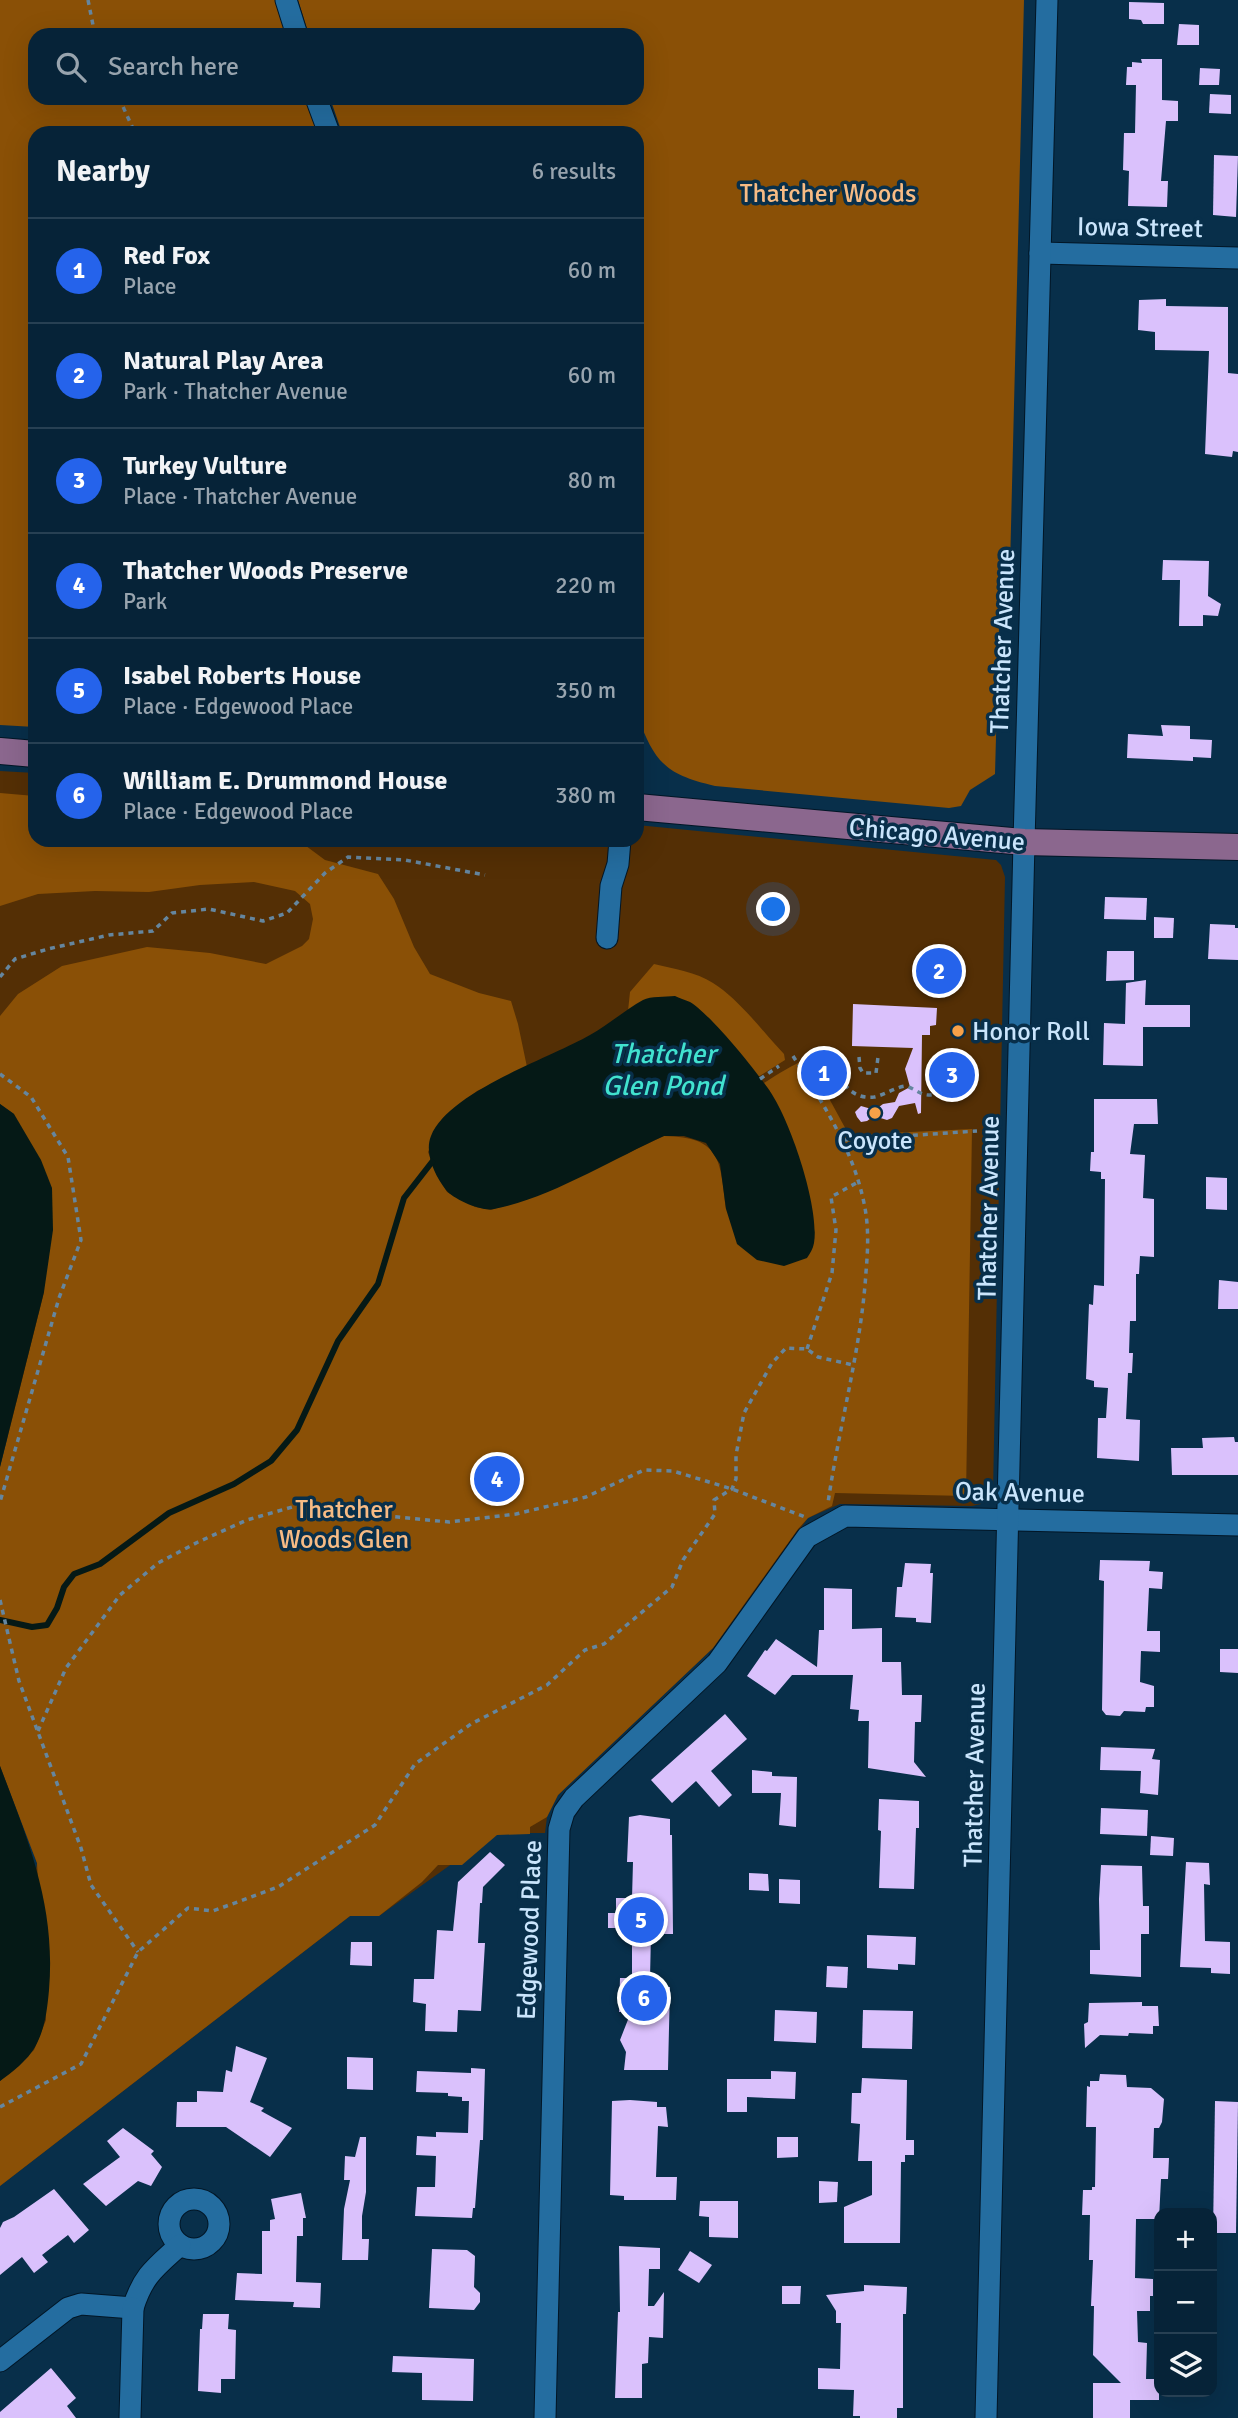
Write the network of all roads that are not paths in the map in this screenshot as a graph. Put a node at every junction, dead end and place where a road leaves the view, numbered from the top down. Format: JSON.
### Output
{"nodes":[{"id":1,"x":286,"y":0,"type":"edge"},
{"id":2,"x":1047,"y":0,"type":"edge"},
{"id":3,"x":295,"y":28,"type":"edge"},
{"id":4,"x":319,"y":105,"type":"edge"},
{"id":5,"x":326,"y":126,"type":"edge"},
{"id":6,"x":1040,"y":253,"type":"junction"},
{"id":7,"x":1238,"y":258,"type":"edge"},
{"id":8,"x":0,"y":751,"type":"edge"},
{"id":9,"x":28,"y":753,"type":"edge"},
{"id":10,"x":644,"y":808,"type":"edge"},
{"id":11,"x":1024,"y":842,"type":"junction"},
{"id":12,"x":619,"y":847,"type":"edge"},
{"id":13,"x":1238,"y":847,"type":"edge"},
{"id":14,"x":607,"y":938,"type":"dead end"},
{"id":15,"x":1009,"y":1520,"type":"junction"},
{"id":16,"x":1238,"y":1525,"type":"edge"},
{"id":17,"x":807,"y":1537,"type":"joint"},
{"id":18,"x":180,"y":2245,"type":"dead end"},
{"id":19,"x":132,"y":2308,"type":"junction"},
{"id":20,"x":0,"y":2361,"type":"edge"},
{"id":21,"x":130,"y":2418,"type":"edge"},
{"id":22,"x":545,"y":2418,"type":"edge"},
{"id":23,"x":986,"y":2418,"type":"edge"}],
"edges":[{"from":1,"to":3,"type":"street"},
{"from":2,"to":6,"type":"street","name":"Thatcher Avenue"},
{"from":4,"to":5,"type":"street"},
{"from":6,"to":7,"type":"street","name":"Iowa Street"},
{"from":6,"to":11,"type":"street","name":"Thatcher Avenue"},
{"from":8,"to":9,"type":"main road"},
{"from":10,"to":11,"type":"main road","name":"Chicago Avenue"},
{"from":11,"to":13,"type":"main road","name":"Chicago Avenue"},
{"from":11,"to":15,"type":"street","name":"Thatcher Avenue"},
{"from":12,"to":14,"type":"street"},
{"from":15,"to":16,"type":"street","name":"Oak Avenue"},
{"from":15,"to":17,"type":"street","name":"Oak Avenue"},
{"from":15,"to":23,"type":"street","name":"Thatcher Avenue"},
{"from":17,"to":22,"type":"street","name":"Edgewood Place"},
{"from":18,"to":19,"type":"street"},
{"from":19,"to":20,"type":"street"},
{"from":19,"to":21,"type":"street"}]}
